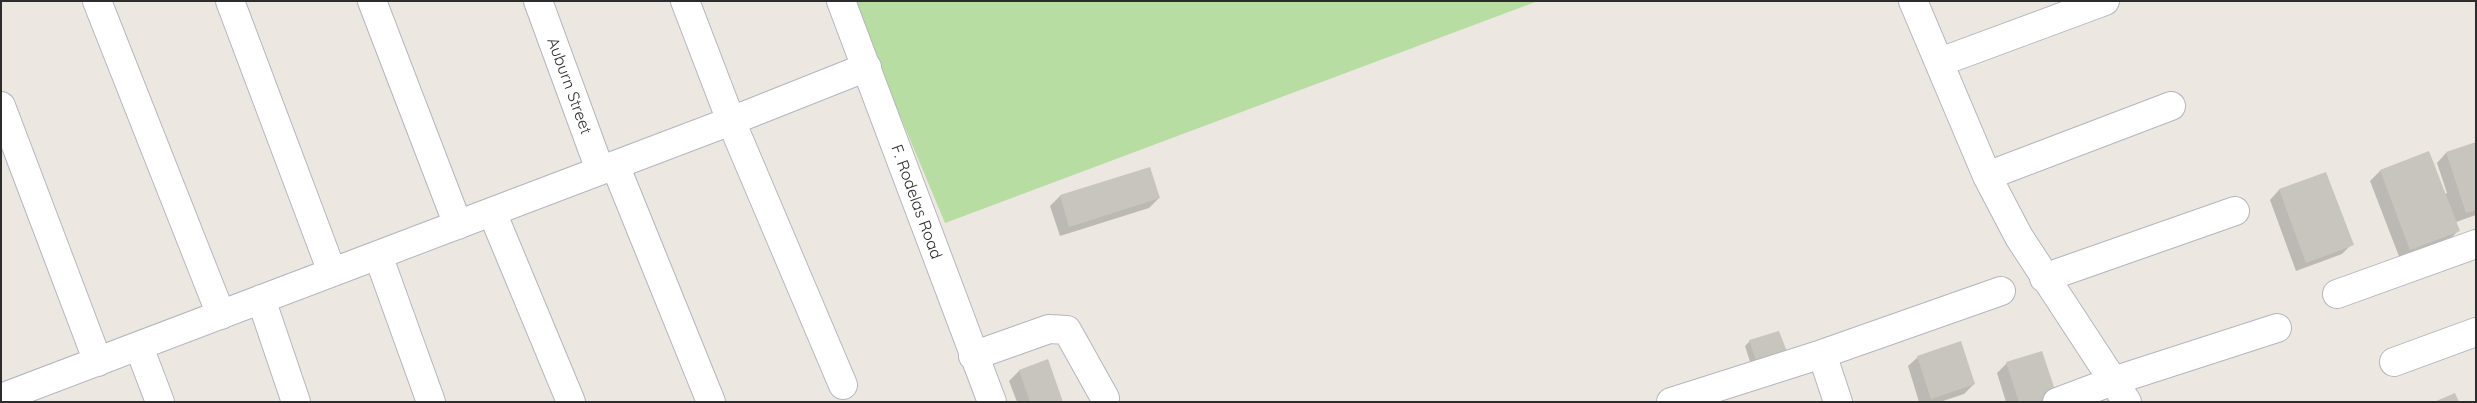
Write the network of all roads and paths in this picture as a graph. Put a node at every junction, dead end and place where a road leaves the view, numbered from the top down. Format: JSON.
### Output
{"nodes":[{"id":1,"x":97,"y":1,"type":"edge"},
{"id":2,"x":230,"y":1,"type":"edge"},
{"id":3,"x":372,"y":1,"type":"edge"},
{"id":4,"x":538,"y":1,"type":"edge"},
{"id":5,"x":685,"y":1,"type":"edge"},
{"id":6,"x":841,"y":1,"type":"edge"},
{"id":7,"x":1913,"y":1,"type":"edge"},
{"id":8,"x":2105,"y":1,"type":"edge"},
{"id":9,"x":1940,"y":62,"type":"junction"},
{"id":10,"x":867,"y":67,"type":"junction"},
{"id":11,"x":1,"y":106,"type":"edge"},
{"id":12,"x":2171,"y":106,"type":"dead end"},
{"id":13,"x":731,"y":121,"type":"junction"},
{"id":14,"x":607,"y":167,"type":"junction"},
{"id":15,"x":1987,"y":176,"type":"junction"},
{"id":16,"x":2235,"y":211,"type":"dead end"},
{"id":17,"x":492,"y":212,"type":"junction"},
{"id":18,"x":458,"y":225,"type":"junction"},
{"id":19,"x":2476,"y":244,"type":"edge"},
{"id":20,"x":378,"y":255,"type":"junction"},
{"id":21,"x":332,"y":272,"type":"junction"},
{"id":22,"x":2044,"y":278,"type":"junction"},
{"id":23,"x":2001,"y":291,"type":"dead end"},
{"id":24,"x":2337,"y":294,"type":"dead end"},
{"id":25,"x":261,"y":299,"type":"junction"},
{"id":26,"x":221,"y":315,"type":"junction"},
{"id":27,"x":2277,"y":328,"type":"dead end"},
{"id":28,"x":2476,"y":332,"type":"edge"},
{"id":29,"x":139,"y":346,"type":"junction"},
{"id":30,"x":1822,"y":354,"type":"junction"},
{"id":31,"x":973,"y":356,"type":"junction"},
{"id":32,"x":98,"y":362,"type":"junction"},
{"id":33,"x":2394,"y":362,"type":"dead end"},
{"id":34,"x":843,"y":385,"type":"dead end"},
{"id":35,"x":2120,"y":391,"type":"edge"},
{"id":36,"x":10,"y":398,"type":"edge"},
{"id":37,"x":1105,"y":398,"type":"dead end"},
{"id":38,"x":160,"y":402,"type":"edge"},
{"id":39,"x":296,"y":402,"type":"edge"},
{"id":40,"x":431,"y":402,"type":"edge"},
{"id":41,"x":571,"y":402,"type":"edge"},
{"id":42,"x":710,"y":402,"type":"edge"},
{"id":43,"x":992,"y":402,"type":"edge"},
{"id":44,"x":1671,"y":402,"type":"edge"},
{"id":45,"x":1838,"y":402,"type":"edge"},
{"id":46,"x":2057,"y":402,"type":"edge"}],
"edges":[{"from":1,"to":26,"type":"street"},
{"from":2,"to":21,"type":"street"},
{"from":3,"to":18,"type":"street"},
{"from":4,"to":14,"type":"street","name":"Auburn Street"},
{"from":5,"to":13,"type":"street"},
{"from":6,"to":10,"type":"street","name":"F. Rodelas Road"},
{"from":7,"to":9,"type":"street"},
{"from":8,"to":9,"type":"street"},
{"from":9,"to":15,"type":"street"},
{"from":10,"to":13,"type":"street"},
{"from":10,"to":31,"type":"street","name":"F. Rodelas Road"},
{"from":11,"to":32,"type":"street"},
{"from":12,"to":15,"type":"street"},
{"from":13,"to":14,"type":"street"},
{"from":13,"to":34,"type":"street"},
{"from":14,"to":17,"type":"street"},
{"from":14,"to":42,"type":"street","name":"Auburn Street"},
{"from":15,"to":22,"type":"street"},
{"from":16,"to":22,"type":"street"},
{"from":17,"to":18,"type":"street"},
{"from":17,"to":41,"type":"street"},
{"from":18,"to":20,"type":"street"},
{"from":19,"to":24,"type":"street"},
{"from":20,"to":21,"type":"street"},
{"from":20,"to":40,"type":"street"},
{"from":21,"to":25,"type":"street"},
{"from":22,"to":35,"type":"street"},
{"from":23,"to":30,"type":"street"},
{"from":25,"to":26,"type":"street"},
{"from":25,"to":39,"type":"street"},
{"from":26,"to":29,"type":"street"},
{"from":27,"to":35,"type":"street"},
{"from":28,"to":33,"type":"street"},
{"from":29,"to":32,"type":"street"},
{"from":29,"to":38,"type":"street"},
{"from":30,"to":44,"type":"street"},
{"from":30,"to":45,"type":"street"},
{"from":31,"to":37,"type":"street"},
{"from":31,"to":43,"type":"street","name":"F. Rodelas Road"},
{"from":32,"to":36,"type":"street"},
{"from":35,"to":46,"type":"street"}]}
